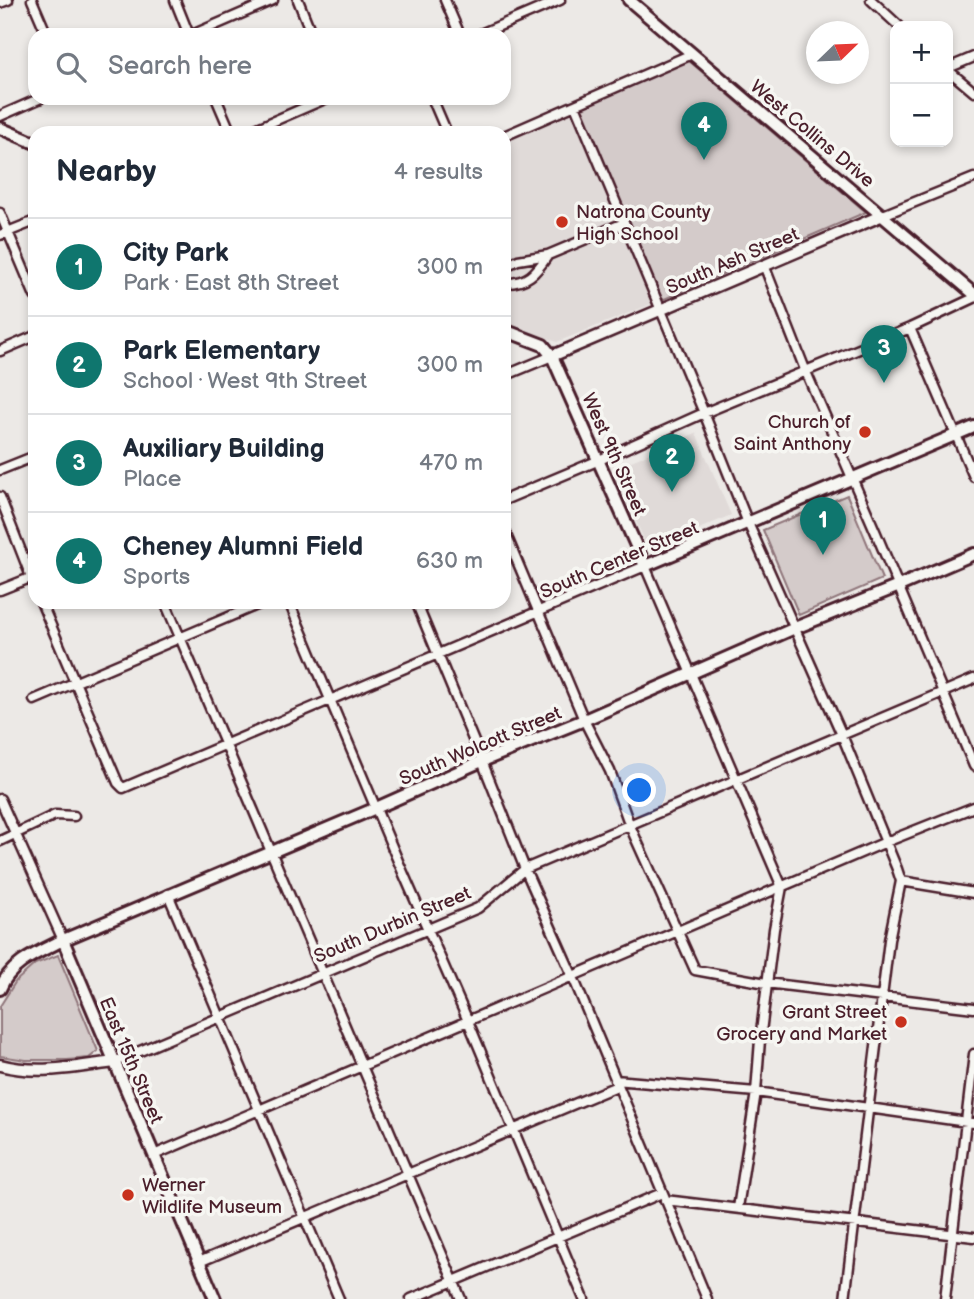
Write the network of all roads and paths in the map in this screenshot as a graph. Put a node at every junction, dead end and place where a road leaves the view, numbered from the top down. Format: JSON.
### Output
{"nodes":[{"id":1,"x":8,"y":0,"type":"edge"},
{"id":2,"x":32,"y":0,"type":"edge"},
{"id":3,"x":175,"y":0,"type":"edge"},
{"id":4,"x":273,"y":0,"type":"edge"},
{"id":5,"x":298,"y":0,"type":"edge"},
{"id":6,"x":445,"y":0,"type":"edge"},
{"id":7,"x":560,"y":0,"type":"edge"},
{"id":8,"x":629,"y":0,"type":"edge"},
{"id":9,"x":871,"y":0,"type":"edge"},
{"id":10,"x":0,"y":3,"type":"edge"},
{"id":11,"x":894,"y":21,"type":"edge"},
{"id":12,"x":44,"y":28,"type":"edge"},
{"id":13,"x":188,"y":28,"type":"edge"},
{"id":14,"x":207,"y":28,"type":"edge"},
{"id":15,"x":309,"y":28,"type":"edge"},
{"id":16,"x":457,"y":28,"type":"edge"},
{"id":17,"x":494,"y":28,"type":"edge"},
{"id":18,"x":692,"y":54,"type":"junction"},
{"id":19,"x":974,"y":57,"type":"edge"},
{"id":20,"x":953,"y":67,"type":"edge"},
{"id":21,"x":953,"y":73,"type":"edge"},
{"id":22,"x":974,"y":92,"type":"edge"},
{"id":23,"x":28,"y":104,"type":"edge"},
{"id":24,"x":219,"y":105,"type":"edge"},
{"id":25,"x":311,"y":105,"type":"edge"},
{"id":26,"x":435,"y":105,"type":"edge"},
{"id":27,"x":575,"y":105,"type":"junction"},
{"id":28,"x":0,"y":116,"type":"edge"},
{"id":29,"x":228,"y":126,"type":"edge"},
{"id":30,"x":262,"y":126,"type":"edge"},
{"id":31,"x":444,"y":126,"type":"edge"},
{"id":32,"x":0,"y":128,"type":"edge"},
{"id":33,"x":511,"y":133,"type":"edge"},
{"id":34,"x":28,"y":140,"type":"edge"},
{"id":35,"x":974,"y":178,"type":"edge"},
{"id":36,"x":0,"y":213,"type":"edge"},
{"id":37,"x":883,"y":215,"type":"junction"},
{"id":38,"x":624,"y":223,"type":"junction"},
{"id":39,"x":28,"y":224,"type":"edge"},
{"id":40,"x":4,"y":234,"type":"edge"},
{"id":41,"x":548,"y":255,"type":"junction"},
{"id":42,"x":511,"y":264,"type":"edge"},
{"id":43,"x":764,"y":265,"type":"junction"},
{"id":44,"x":28,"y":282,"type":"edge"},
{"id":45,"x":511,"y":283,"type":"edge"},
{"id":46,"x":974,"y":296,"type":"edge"},
{"id":47,"x":660,"y":310,"type":"junction"},
{"id":48,"x":910,"y":328,"type":"junction"},
{"id":49,"x":511,"y":333,"type":"edge"},
{"id":50,"x":28,"y":339,"type":"edge"},
{"id":51,"x":0,"y":351,"type":"edge"},
{"id":52,"x":552,"y":356,"type":"junction"},
{"id":53,"x":806,"y":372,"type":"junction"},
{"id":54,"x":511,"y":373,"type":"edge"},
{"id":55,"x":704,"y":413,"type":"junction"},
{"id":56,"x":974,"y":426,"type":"edge"},
{"id":57,"x":956,"y":434,"type":"junction"},
{"id":58,"x":28,"y":459,"type":"edge"},
{"id":59,"x":597,"y":461,"type":"junction"},
{"id":60,"x":0,"y":470,"type":"edge"},
{"id":61,"x":974,"y":477,"type":"edge"},
{"id":62,"x":853,"y":479,"type":"junction"},
{"id":63,"x":0,"y":497,"type":"edge"},
{"id":64,"x":511,"y":497,"type":"edge"},
{"id":65,"x":748,"y":523,"type":"junction"},
{"id":66,"x":511,"y":547,"type":"edge"},
{"id":67,"x":974,"y":554,"type":"edge"},
{"id":68,"x":28,"y":565,"type":"edge"},
{"id":69,"x":645,"y":566,"type":"junction"},
{"id":70,"x":28,"y":579,"type":"edge"},
{"id":71,"x":899,"y":586,"type":"junction"},
{"id":72,"x":0,"y":590,"type":"edge"},
{"id":73,"x":44,"y":609,"type":"edge"},
{"id":74,"x":168,"y":609,"type":"edge"},
{"id":75,"x":248,"y":609,"type":"edge"},
{"id":76,"x":292,"y":609,"type":"edge"},
{"id":77,"x":419,"y":609,"type":"edge"},
{"id":78,"x":538,"y":612,"type":"junction"},
{"id":79,"x":795,"y":628,"type":"junction"},
{"id":80,"x":180,"y":638,"type":"junction"},
{"id":81,"x":436,"y":653,"type":"junction"},
{"id":82,"x":692,"y":673,"type":"junction"},
{"id":83,"x":974,"y":679,"type":"edge"},
{"id":84,"x":75,"y":682,"type":"junction"},
{"id":85,"x":943,"y":693,"type":"junction"},
{"id":86,"x":34,"y":700,"type":"dead end"},
{"id":87,"x":331,"y":701,"type":"junction"},
{"id":88,"x":584,"y":720,"type":"junction"},
{"id":89,"x":842,"y":735,"type":"junction"},
{"id":90,"x":225,"y":745,"type":"junction"},
{"id":91,"x":482,"y":761,"type":"junction"},
{"id":92,"x":974,"y":766,"type":"edge"},
{"id":93,"x":735,"y":779,"type":"junction"},
{"id":94,"x":0,"y":799,"type":"edge"},
{"id":95,"x":974,"y":807,"type":"edge"},
{"id":96,"x":376,"y":808,"type":"junction"},
{"id":97,"x":74,"y":816,"type":"dead end"},
{"id":98,"x":629,"y":826,"type":"junction"},
{"id":99,"x":16,"y":835,"type":"junction"},
{"id":100,"x":0,"y":841,"type":"edge"},
{"id":101,"x":886,"y":842,"type":"junction"},
{"id":102,"x":272,"y":852,"type":"junction"},
{"id":103,"x":525,"y":869,"type":"junction"},
{"id":104,"x":901,"y":881,"type":"junction"},
{"id":105,"x":782,"y":887,"type":"junction"},
{"id":106,"x":974,"y":893,"type":"edge"},
{"id":107,"x":168,"y":894,"type":"junction"},
{"id":108,"x":427,"y":929,"type":"junction"},
{"id":109,"x":678,"y":932,"type":"junction"},
{"id":110,"x":63,"y":940,"type":"junction"},
{"id":111,"x":322,"y":973,"type":"junction"},
{"id":112,"x":573,"y":977,"type":"junction"},
{"id":113,"x":1,"y":983,"type":"edge"},
{"id":114,"x":766,"y":983,"type":"junction"},
{"id":115,"x":882,"y":998,"type":"junction"},
{"id":116,"x":974,"y":1008,"type":"edge"},
{"id":117,"x":220,"y":1018,"type":"junction"},
{"id":118,"x":468,"y":1021,"type":"junction"},
{"id":119,"x":974,"y":1054,"type":"edge"},
{"id":120,"x":114,"y":1062,"type":"junction"},
{"id":121,"x":0,"y":1065,"type":"edge"},
{"id":122,"x":362,"y":1067,"type":"junction"},
{"id":123,"x":616,"y":1083,"type":"junction"},
{"id":124,"x":756,"y":1092,"type":"junction"},
{"id":125,"x":868,"y":1109,"type":"junction"},
{"id":126,"x":260,"y":1110,"type":"junction"},
{"id":127,"x":970,"y":1123,"type":"edge"},
{"id":128,"x":514,"y":1130,"type":"junction"},
{"id":129,"x":154,"y":1155,"type":"junction"},
{"id":130,"x":408,"y":1175,"type":"junction"},
{"id":131,"x":663,"y":1196,"type":"junction"},
{"id":132,"x":738,"y":1208,"type":"junction"},
{"id":133,"x":305,"y":1218,"type":"junction"},
{"id":134,"x":854,"y":1222,"type":"junction"},
{"id":135,"x":952,"y":1234,"type":"junction"},
{"id":136,"x":557,"y":1237,"type":"junction"},
{"id":137,"x":974,"y":1237,"type":"edge"},
{"id":138,"x":199,"y":1262,"type":"junction"},
{"id":139,"x":453,"y":1281,"type":"junction"},
{"id":140,"x":215,"y":1299,"type":"edge"},
{"id":141,"x":339,"y":1299,"type":"edge"},
{"id":142,"x":411,"y":1299,"type":"edge"},
{"id":143,"x":461,"y":1299,"type":"edge"},
{"id":144,"x":584,"y":1299,"type":"edge"},
{"id":145,"x":707,"y":1299,"type":"edge"},
{"id":146,"x":845,"y":1299,"type":"edge"},
{"id":147,"x":944,"y":1299,"type":"edge"}],
"edges":[{"from":1,"to":10,"type":"street"},
{"from":2,"to":12,"type":"street"},
{"from":3,"to":13,"type":"street"},
{"from":4,"to":14,"type":"street"},
{"from":5,"to":15,"type":"street"},
{"from":6,"to":16,"type":"street"},
{"from":7,"to":17,"type":"street"},
{"from":8,"to":18,"type":"main road","name":"West Collins Drive"},
{"from":9,"to":11,"type":"street"},
{"from":18,"to":27,"type":"street"},
{"from":18,"to":37,"type":"main road","name":"West Collins Drive"},
{"from":19,"to":20,"type":"street"},
{"from":21,"to":22,"type":"street"},
{"from":23,"to":28,"type":"street"},
{"from":24,"to":29,"type":"street"},
{"from":25,"to":30,"type":"street"},
{"from":26,"to":31,"type":"street"},
{"from":27,"to":33,"type":"street"},
{"from":27,"to":38,"type":"street"},
{"from":32,"to":34,"type":"main road"},
{"from":35,"to":37,"type":"street","name":"South Ash Street"},
{"from":36,"to":40,"type":"street"},
{"from":37,"to":43,"type":"street","name":"South Ash Street"},
{"from":37,"to":46,"type":"main road","name":"West Collins Drive"},
{"from":38,"to":41,"type":"street"},
{"from":38,"to":47,"type":"street"},
{"from":39,"to":40,"type":"street"},
{"from":40,"to":44,"type":"street"},
{"from":41,"to":42,"type":"street"},
{"from":41,"to":45,"type":"street"},
{"from":43,"to":47,"type":"street","name":"South Ash Street"},
{"from":43,"to":53,"type":"street"},
{"from":46,"to":48,"type":"street"},
{"from":47,"to":52,"type":"street","name":"South Ash Street"},
{"from":47,"to":55,"type":"street"},
{"from":48,"to":53,"type":"street"},
{"from":48,"to":57,"type":"street"},
{"from":49,"to":52,"type":"main road"},
{"from":50,"to":51,"type":"street"},
{"from":52,"to":54,"type":"street","name":"South Ash Street"},
{"from":52,"to":59,"type":"main road","name":"West 9th Street"},
{"from":53,"to":55,"type":"street"},
{"from":53,"to":62,"type":"street"},
{"from":55,"to":59,"type":"street"},
{"from":55,"to":65,"type":"street"},
{"from":56,"to":57,"type":"main road","name":"South Center Street"},
{"from":57,"to":61,"type":"street"},
{"from":57,"to":62,"type":"main road","name":"South Center Street"},
{"from":58,"to":60,"type":"street"},
{"from":59,"to":64,"type":"street"},
{"from":59,"to":69,"type":"main road","name":"West 9th Street"},
{"from":62,"to":65,"type":"main road","name":"South Center Street"},
{"from":62,"to":71,"type":"street"},
{"from":63,"to":68,"type":"street"},
{"from":65,"to":69,"type":"main road","name":"South Center Street"},
{"from":65,"to":79,"type":"street"},
{"from":66,"to":78,"type":"street"},
{"from":67,"to":71,"type":"main road","name":"South Wolcott Street"},
{"from":69,"to":78,"type":"street","name":"South Center Street"},
{"from":69,"to":82,"type":"street"},
{"from":70,"to":72,"type":"street"},
{"from":71,"to":79,"type":"main road","name":"South Wolcott Street"},
{"from":71,"to":85,"type":"street"},
{"from":73,"to":84,"type":"street"},
{"from":74,"to":80,"type":"street"},
{"from":75,"to":80,"type":"street"},
{"from":76,"to":87,"type":"street"},
{"from":77,"to":81,"type":"street"},
{"from":78,"to":81,"type":"street","name":"South Center Street"},
{"from":78,"to":88,"type":"street"},
{"from":79,"to":82,"type":"main road","name":"South Wolcott Street"},
{"from":79,"to":89,"type":"street"},
{"from":80,"to":84,"type":"street"},
{"from":80,"to":90,"type":"street"},
{"from":81,"to":87,"type":"street","name":"South Center Street"},
{"from":81,"to":91,"type":"street"},
{"from":82,"to":88,"type":"main road","name":"South Wolcott Street"},
{"from":82,"to":93,"type":"street"},
{"from":83,"to":85,"type":"street","name":"South Durbin Street"},
{"from":84,"to":86,"type":"street"},
{"from":84,"to":90,"type":"street","name":"South Center Street"},
{"from":85,"to":89,"type":"street","name":"South Durbin Street"},
{"from":85,"to":92,"type":"street"},
{"from":87,"to":90,"type":"street","name":"South Center Street"},
{"from":87,"to":96,"type":"street"},
{"from":88,"to":91,"type":"main road","name":"South Wolcott Street"},
{"from":88,"to":98,"type":"street"},
{"from":89,"to":93,"type":"street","name":"South Durbin Street"},
{"from":89,"to":101,"type":"street"},
{"from":90,"to":102,"type":"street"},
{"from":91,"to":96,"type":"main road","name":"South Wolcott Street"},
{"from":91,"to":103,"type":"street"},
{"from":93,"to":98,"type":"street","name":"South Durbin Street"},
{"from":93,"to":105,"type":"street"},
{"from":94,"to":99,"type":"street","name":"East 15th Street"},
{"from":95,"to":101,"type":"street"},
{"from":96,"to":102,"type":"main road","name":"South Wolcott Street"},
{"from":96,"to":108,"type":"street"},
{"from":97,"to":99,"type":"street"},
{"from":98,"to":103,"type":"street","name":"South Durbin Street"},
{"from":98,"to":109,"type":"street"},
{"from":99,"to":100,"type":"street"},
{"from":99,"to":110,"type":"street","name":"East 15th Street"},
{"from":101,"to":104,"type":"street"},
{"from":101,"to":105,"type":"street"},
{"from":102,"to":107,"type":"main road","name":"South Wolcott Street"},
{"from":102,"to":111,"type":"street"},
{"from":103,"to":108,"type":"street","name":"South Durbin Street"},
{"from":103,"to":112,"type":"street"},
{"from":104,"to":106,"type":"street"},
{"from":104,"to":115,"type":"street"},
{"from":105,"to":109,"type":"street"},
{"from":105,"to":114,"type":"street"},
{"from":107,"to":110,"type":"main road","name":"South Wolcott Street"},
{"from":107,"to":117,"type":"street"},
{"from":108,"to":111,"type":"street","name":"South Durbin Street"},
{"from":108,"to":118,"type":"street"},
{"from":109,"to":112,"type":"street"},
{"from":109,"to":114,"type":"street"},
{"from":110,"to":113,"type":"main road","name":"South Wolcott Street"},
{"from":110,"to":120,"type":"main road","name":"East 15th Street"},
{"from":111,"to":117,"type":"street","name":"South Durbin Street"},
{"from":111,"to":122,"type":"street"},
{"from":112,"to":118,"type":"street"},
{"from":112,"to":123,"type":"street"},
{"from":114,"to":115,"type":"street"},
{"from":114,"to":124,"type":"street"},
{"from":115,"to":116,"type":"street"},
{"from":115,"to":125,"type":"street"},
{"from":117,"to":120,"type":"street","name":"South Durbin Street"},
{"from":117,"to":126,"type":"street"},
{"from":118,"to":122,"type":"street"},
{"from":118,"to":128,"type":"street"},
{"from":119,"to":127,"type":"street"},
{"from":120,"to":121,"type":"street","name":"South Durbin Street"},
{"from":120,"to":129,"type":"main road","name":"East 15th Street"},
{"from":122,"to":126,"type":"street"},
{"from":122,"to":130,"type":"street"},
{"from":123,"to":124,"type":"street"},
{"from":123,"to":128,"type":"street"},
{"from":123,"to":131,"type":"street"},
{"from":124,"to":125,"type":"street"},
{"from":124,"to":132,"type":"street"},
{"from":125,"to":127,"type":"street"},
{"from":125,"to":134,"type":"street"},
{"from":126,"to":129,"type":"street"},
{"from":126,"to":133,"type":"street"},
{"from":127,"to":135,"type":"street"},
{"from":128,"to":130,"type":"street"},
{"from":128,"to":136,"type":"street"},
{"from":129,"to":138,"type":"main road","name":"East 15th Street"},
{"from":130,"to":133,"type":"street"},
{"from":130,"to":139,"type":"street"},
{"from":131,"to":132,"type":"street"},
{"from":131,"to":136,"type":"street"},
{"from":131,"to":145,"type":"street"},
{"from":132,"to":134,"type":"street"},
{"from":133,"to":138,"type":"street"},
{"from":133,"to":141,"type":"street"},
{"from":134,"to":135,"type":"street"},
{"from":134,"to":146,"type":"street"},
{"from":135,"to":137,"type":"street"},
{"from":135,"to":147,"type":"street"},
{"from":136,"to":139,"type":"street"},
{"from":136,"to":144,"type":"street"},
{"from":138,"to":140,"type":"main road","name":"East 15th Street"},
{"from":139,"to":142,"type":"street"},
{"from":139,"to":143,"type":"street"}]}
